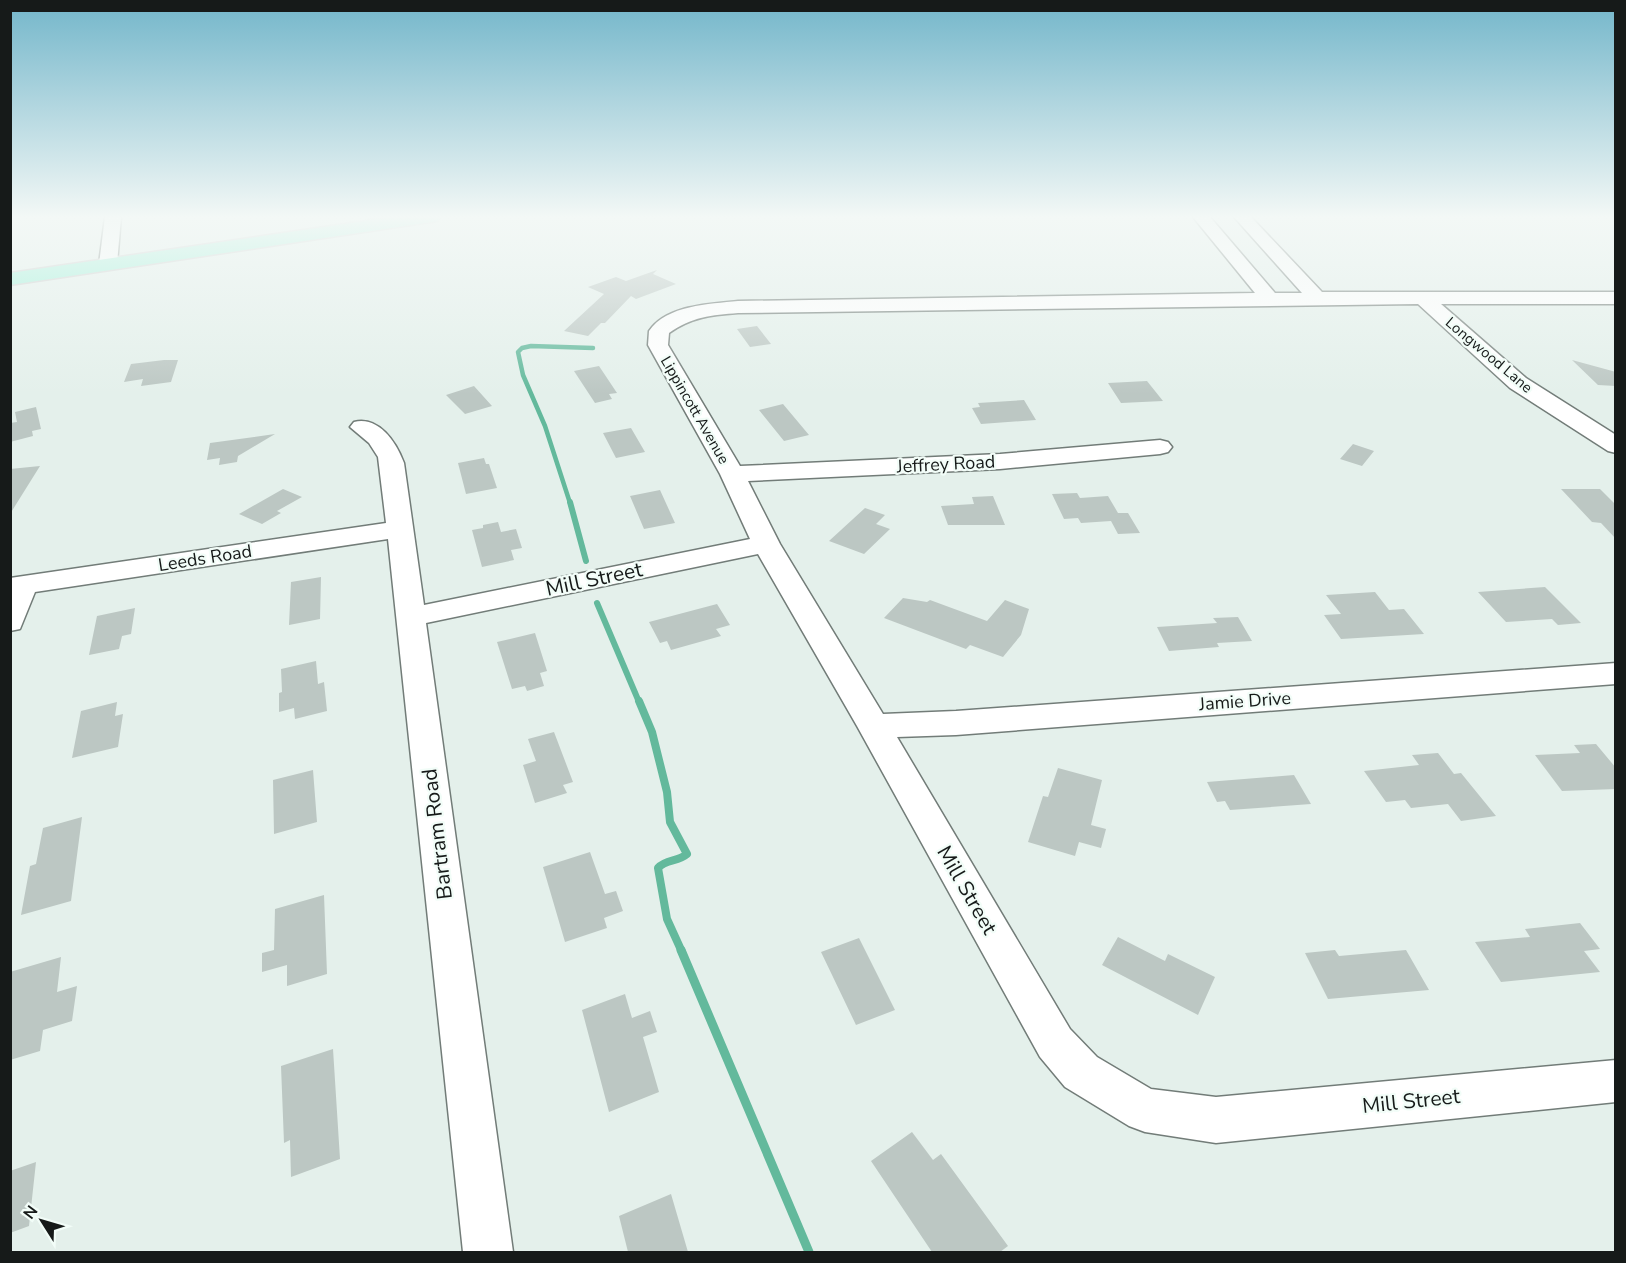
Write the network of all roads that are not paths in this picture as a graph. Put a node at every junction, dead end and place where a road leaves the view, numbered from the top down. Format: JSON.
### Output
{"nodes":[{"id":1,"x":30,"y":276,"type":"edge"},
{"id":2,"x":1251,"y":276,"type":"edge"},
{"id":3,"x":1297,"y":276,"type":"edge"},
{"id":4,"x":10,"y":279,"type":"edge"},
{"id":5,"x":1317,"y":298,"type":"junction"},
{"id":6,"x":1616,"y":298,"type":"edge"},
{"id":7,"x":1270,"y":299,"type":"junction"},
{"id":8,"x":1425,"y":300,"type":"junction"},
{"id":9,"x":362,"y":427,"type":"dead end"},
{"id":10,"x":1616,"y":446,"type":"edge"},
{"id":11,"x":1160,"y":447,"type":"dead end"},
{"id":12,"x":732,"y":474,"type":"junction"},
{"id":13,"x":399,"y":528,"type":"junction"},
{"id":14,"x":765,"y":544,"type":"junction"},
{"id":15,"x":17,"y":586,"type":"edge"},
{"id":16,"x":410,"y":617,"type":"junction"},
{"id":17,"x":10,"y":622,"type":"edge"},
{"id":18,"x":1616,"y":673,"type":"edge"},
{"id":19,"x":874,"y":726,"type":"junction"},
{"id":20,"x":1616,"y":1081,"type":"edge"},
{"id":21,"x":488,"y":1252,"type":"edge"}],
"edges":[{"from":1,"to":4,"type":"main road"},
{"from":2,"to":7,"type":"street"},
{"from":3,"to":5,"type":"street"},
{"from":5,"to":7,"type":"street","name":"Lippincott Avenue"},
{"from":5,"to":8,"type":"street","name":"Lippincott Avenue"},
{"from":6,"to":8,"type":"street","name":"Lippincott Avenue"},
{"from":7,"to":12,"type":"street","name":"Lippincott Avenue"},
{"from":8,"to":10,"type":"street","name":"Longwood Lane"},
{"from":9,"to":13,"type":"street","name":"Bartram Road"},
{"from":11,"to":12,"type":"street","name":"Jeffrey Road"},
{"from":12,"to":14,"type":"street","name":"Lippincott Avenue"},
{"from":13,"to":15,"type":"street","name":"Leeds Road"},
{"from":13,"to":16,"type":"street","name":"Bartram Road"},
{"from":14,"to":16,"type":"street","name":"Mill Street"},
{"from":14,"to":19,"type":"street","name":"Mill Street"},
{"from":15,"to":17,"type":"street"},
{"from":16,"to":21,"type":"street","name":"Bartram Road"},
{"from":18,"to":19,"type":"street","name":"Jamie Drive"},
{"from":19,"to":20,"type":"street","name":"Mill Street"}]}
